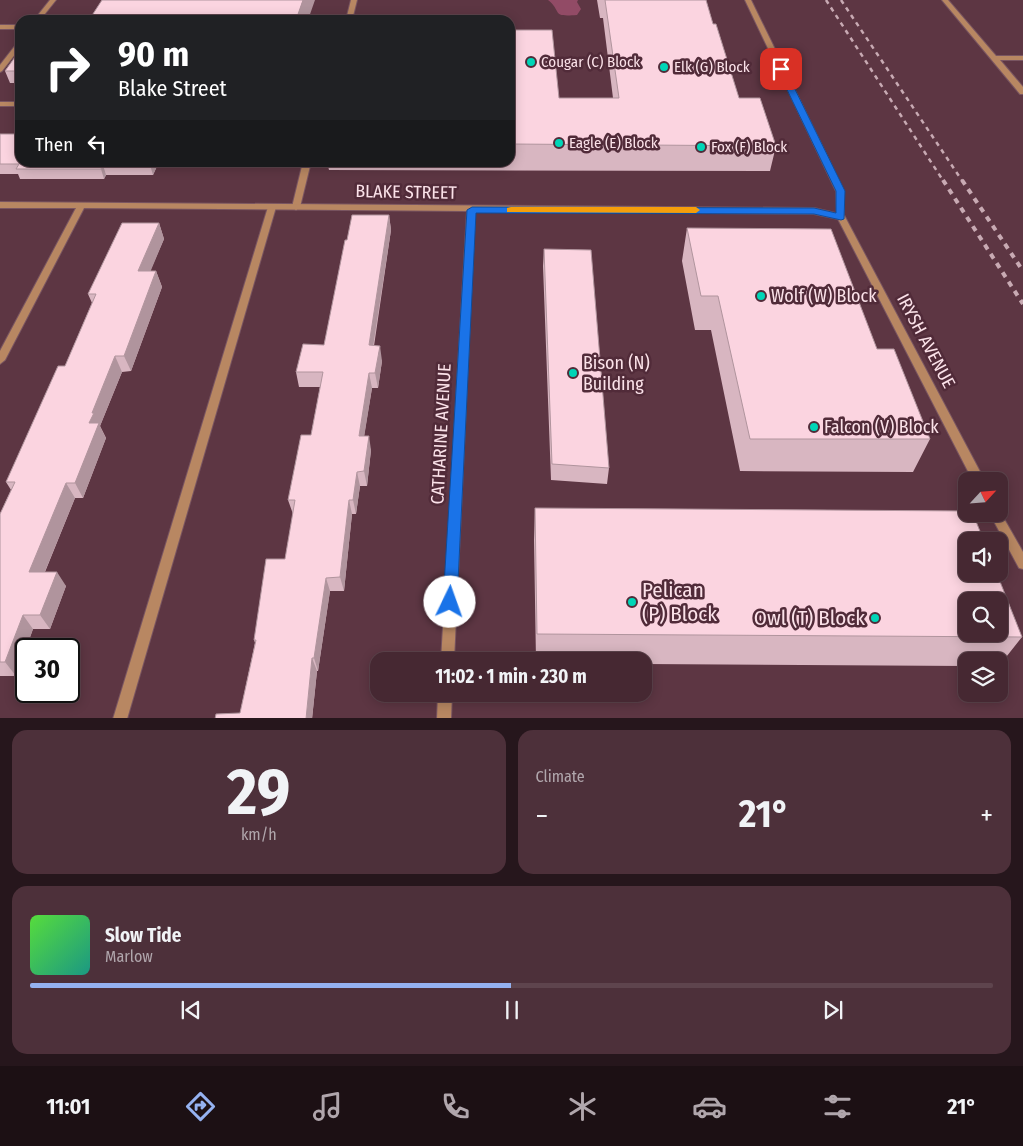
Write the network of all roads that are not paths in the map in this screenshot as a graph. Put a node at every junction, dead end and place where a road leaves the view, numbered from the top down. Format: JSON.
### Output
{"nodes":[{"id":1,"x":53,"y":0,"type":"edge"},
{"id":2,"x":354,"y":0,"type":"edge"},
{"id":3,"x":748,"y":0,"type":"edge"},
{"id":4,"x":946,"y":0,"type":"edge"},
{"id":5,"x":41,"y":15,"type":"edge"},
{"id":6,"x":350,"y":15,"type":"edge"},
{"id":7,"x":0,"y":27,"type":"edge"},
{"id":8,"x":15,"y":27,"type":"edge"},
{"id":9,"x":15,"y":50,"type":"edge"},
{"id":10,"x":994,"y":58,"type":"junction"},
{"id":11,"x":1023,"y":58,"type":"edge"},
{"id":12,"x":0,"y":70,"type":"edge"},
{"id":13,"x":1023,"y":92,"type":"edge"},
{"id":14,"x":0,"y":104,"type":"edge"},
{"id":15,"x":15,"y":104,"type":"edge"},
{"id":16,"x":306,"y":167,"type":"edge"},
{"id":17,"x":0,"y":205,"type":"edge"},
{"id":18,"x":81,"y":206,"type":"junction"},
{"id":19,"x":272,"y":207,"type":"junction"},
{"id":20,"x":296,"y":207,"type":"junction"},
{"id":21,"x":472,"y":210,"type":"junction"},
{"id":22,"x":841,"y":217,"type":"junction"},
{"id":23,"x":0,"y":360,"type":"edge"},
{"id":24,"x":974,"y":472,"type":"edge"},
{"id":25,"x":1000,"y":522,"type":"edge"},
{"id":26,"x":1023,"y":564,"type":"edge"},
{"id":27,"x":447,"y":652,"type":"edge"},
{"id":28,"x":445,"y":702,"type":"edge"},
{"id":29,"x":120,"y":718,"type":"edge"},
{"id":30,"x":444,"y":718,"type":"edge"}],
"edges":[{"from":1,"to":5,"type":"street"},
{"from":2,"to":6,"type":"street"},
{"from":3,"to":22,"type":"street"},
{"from":4,"to":10,"type":"street"},
{"from":7,"to":8,"type":"street"},
{"from":9,"to":12,"type":"street"},
{"from":10,"to":11,"type":"street"},
{"from":10,"to":13,"type":"street"},
{"from":14,"to":15,"type":"street"},
{"from":16,"to":20,"type":"street"},
{"from":17,"to":18,"type":"street","name":"BLAKE STREET"},
{"from":18,"to":19,"type":"street","name":"BLAKE STREET"},
{"from":18,"to":23,"type":"street"},
{"from":19,"to":20,"type":"street","name":"BLAKE STREET"},
{"from":19,"to":29,"type":"street"},
{"from":20,"to":21,"type":"street","name":"BLAKE STREET"},
{"from":21,"to":22,"type":"street","name":"BLAKE STREET"},
{"from":21,"to":27,"type":"street","name":"CATHARINE AVENUE"},
{"from":22,"to":24,"type":"street","name":"IRYSH AVENUE"},
{"from":25,"to":26,"type":"street"},
{"from":28,"to":30,"type":"street"}]}
